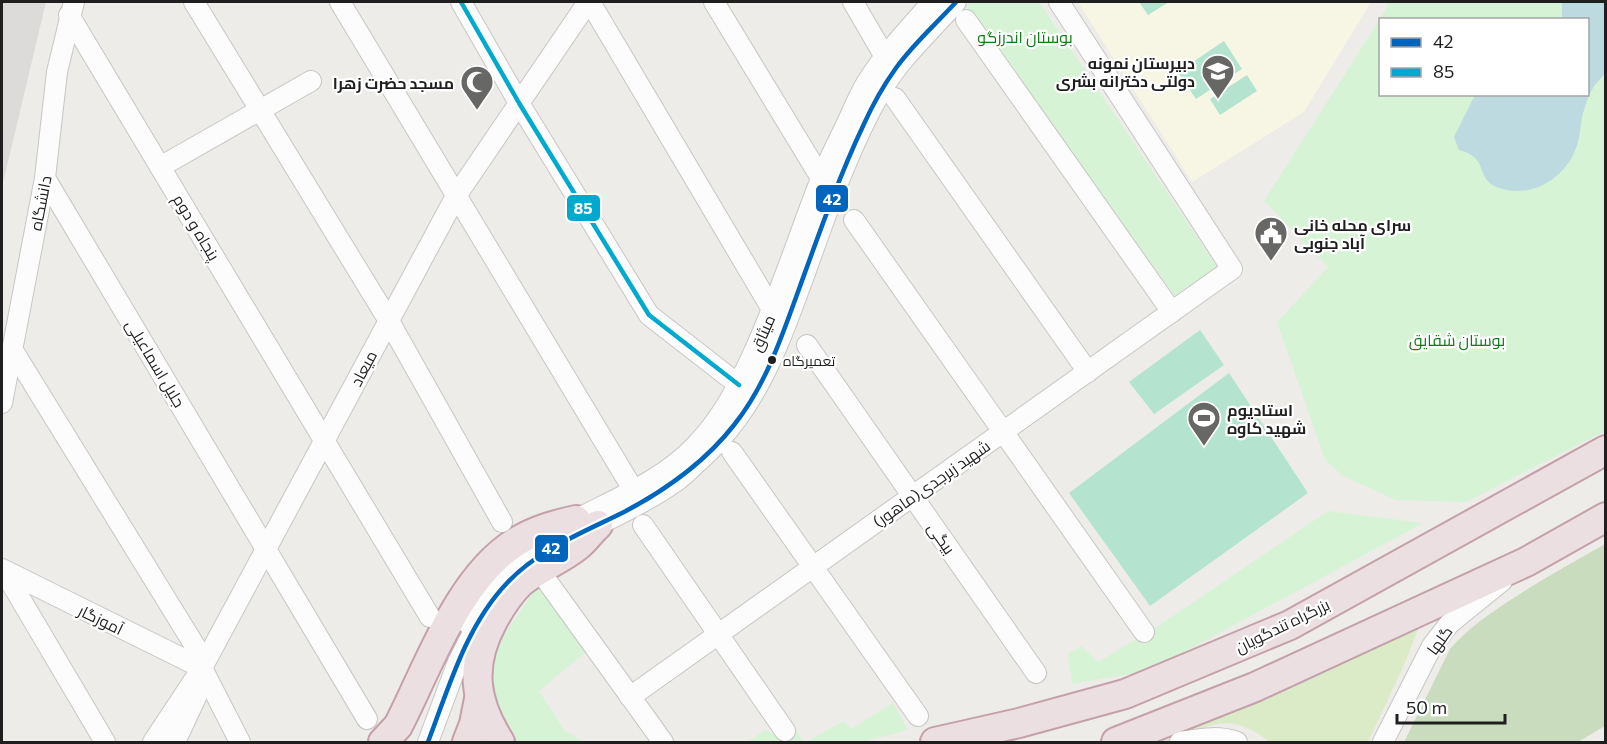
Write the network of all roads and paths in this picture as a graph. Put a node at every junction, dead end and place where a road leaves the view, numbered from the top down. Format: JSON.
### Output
{"nodes":[{"id":1,"x":194,"y":2,"type":"edge"},
{"id":2,"x":340,"y":2,"type":"edge"},
{"id":3,"x":461,"y":2,"type":"edge"},
{"id":4,"x":589,"y":2,"type":"edge"},
{"id":5,"x":714,"y":2,"type":"edge"},
{"id":6,"x":853,"y":2,"type":"edge"},
{"id":7,"x":932,"y":2,"type":"edge"},
{"id":8,"x":956,"y":2,"type":"edge"},
{"id":9,"x":1059,"y":2,"type":"edge"},
{"id":10,"x":72,"y":8,"type":"edge"},
{"id":11,"x":966,"y":20,"type":"dead end"},
{"id":12,"x":891,"y":62,"type":"junction"},
{"id":13,"x":311,"y":81,"type":"dead end"},
{"id":14,"x":895,"y":98,"type":"dead end"},
{"id":15,"x":519,"y":102,"type":"junction"},
{"id":16,"x":260,"y":110,"type":"junction"},
{"id":17,"x":160,"y":166,"type":"junction"},
{"id":18,"x":45,"y":178,"type":"junction"},
{"id":19,"x":821,"y":178,"type":"junction"},
{"id":20,"x":456,"y":196,"type":"junction"},
{"id":21,"x":854,"y":220,"type":"dead end"},
{"id":22,"x":773,"y":311,"type":"junction"},
{"id":23,"x":1172,"y":312,"type":"junction"},
{"id":24,"x":389,"y":321,"type":"junction"},
{"id":25,"x":807,"y":345,"type":"dead end"},
{"id":26,"x":12,"y":348,"type":"junction"},
{"id":27,"x":1088,"y":372,"type":"junction"},
{"id":28,"x":739,"y":385,"type":"junction"},
{"id":29,"x":2,"y":403,"type":"edge"},
{"id":30,"x":1003,"y":432,"type":"junction"},
{"id":31,"x":325,"y":439,"type":"junction"},
{"id":32,"x":1605,"y":450,"type":"edge"},
{"id":33,"x":732,"y":452,"type":"dead end"},
{"id":34,"x":634,"y":491,"type":"junction"},
{"id":35,"x":913,"y":496,"type":"junction"},
{"id":36,"x":1605,"y":517,"type":"edge"},
{"id":37,"x":502,"y":522,"type":"dead end"},
{"id":38,"x":587,"y":522,"type":"junction"},
{"id":39,"x":643,"y":525,"type":"dead end"},
{"id":40,"x":266,"y":549,"type":"junction"},
{"id":41,"x":1526,"y":562,"type":"junction"},
{"id":42,"x":813,"y":567,"type":"junction"},
{"id":43,"x":3,"y":570,"type":"edge"},
{"id":44,"x":547,"y":582,"type":"dead end"},
{"id":45,"x":500,"y":583,"type":"junction"},
{"id":46,"x":430,"y":617,"type":"dead end"},
{"id":47,"x":1144,"y":632,"type":"dead end"},
{"id":48,"x":719,"y":635,"type":"junction"},
{"id":49,"x":199,"y":673,"type":"junction"},
{"id":50,"x":1036,"y":673,"type":"dead end"},
{"id":51,"x":630,"y":697,"type":"junction"},
{"id":52,"x":479,"y":699,"type":"junction"},
{"id":53,"x":918,"y":717,"type":"dead end"},
{"id":54,"x":367,"y":719,"type":"dead end"},
{"id":55,"x":785,"y":731,"type":"dead end"},
{"id":56,"x":393,"y":737,"type":"edge"},
{"id":57,"x":105,"y":742,"type":"edge"},
{"id":58,"x":153,"y":742,"type":"edge"},
{"id":59,"x":175,"y":742,"type":"edge"},
{"id":60,"x":240,"y":742,"type":"edge"},
{"id":61,"x":421,"y":742,"type":"edge"},
{"id":62,"x":428,"y":742,"type":"edge"},
{"id":63,"x":466,"y":742,"type":"edge"},
{"id":64,"x":500,"y":742,"type":"edge"},
{"id":65,"x":663,"y":742,"type":"edge"},
{"id":66,"x":935,"y":742,"type":"edge"},
{"id":67,"x":1116,"y":742,"type":"edge"},
{"id":68,"x":1180,"y":742,"type":"edge"},
{"id":69,"x":1237,"y":742,"type":"edge"},
{"id":70,"x":1383,"y":742,"type":"edge"}],
"edges":[{"from":1,"to":16,"type":"street"},
{"from":2,"to":20,"type":"street"},
{"from":3,"to":15,"type":"street"},
{"from":4,"to":15,"type":"street","name":"میعاد"},
{"from":4,"to":22,"type":"street"},
{"from":5,"to":19,"type":"street"},
{"from":6,"to":12,"type":"street"},
{"from":7,"to":12,"type":"street","name":"میثاق"},
{"from":8,"to":12,"type":"street","name":"میثاق"},
{"from":9,"to":23,"type":"street","name":"شهید زبرجدی(ماهور)"},
{"from":10,"to":17,"type":"street","name":"پنجاه و دوم"},
{"from":10,"to":18,"type":"street","name":"دانشگاه"},
{"from":11,"to":23,"type":"street"},
{"from":12,"to":19,"type":"street","name":"میثاق"},
{"from":12,"to":38,"type":"street","name":"میثاق"},
{"from":13,"to":16,"type":"street"},
{"from":14,"to":27,"type":"street"},
{"from":15,"to":20,"type":"street","name":"میعاد"},
{"from":15,"to":28,"type":"street"},
{"from":16,"to":17,"type":"street"},
{"from":16,"to":24,"type":"street"},
{"from":17,"to":31,"type":"street","name":"پنجاه و دوم"},
{"from":18,"to":26,"type":"street","name":"دانشگاه"},
{"from":18,"to":40,"type":"street","name":"جلیل اسماعیلی"},
{"from":19,"to":22,"type":"street","name":"میثاق"},
{"from":20,"to":24,"type":"street","name":"میعاد"},
{"from":20,"to":34,"type":"street"},
{"from":21,"to":30,"type":"street"},
{"from":22,"to":28,"type":"street","name":"میثاق"},
{"from":23,"to":27,"type":"street","name":"شهید زبرجدی(ماهور)"},
{"from":24,"to":31,"type":"street","name":"میعاد"},
{"from":24,"to":37,"type":"street"},
{"from":25,"to":35,"type":"street","name":"بیگی"},
{"from":26,"to":29,"type":"street","name":"دانشگاه"},
{"from":26,"to":49,"type":"street"},
{"from":27,"to":30,"type":"street","name":"شهید زبرجدی(ماهور)"},
{"from":28,"to":34,"type":"street","name":"میثاق"},
{"from":30,"to":35,"type":"street","name":"شهید زبرجدی(ماهور)"},
{"from":30,"to":47,"type":"street"},
{"from":31,"to":40,"type":"street","name":"میعاد"},
{"from":31,"to":46,"type":"street","name":"پنجاه و دوم"},
{"from":32,"to":66,"type":"highway","name":"بزرگراه تندگویان"},
{"from":33,"to":42,"type":"street"},
{"from":34,"to":38,"type":"street","name":"میثاق"},
{"from":35,"to":42,"type":"street","name":"شهید زبرجدی(ماهور)"},
{"from":35,"to":50,"type":"street","name":"بیگی"},
{"from":36,"to":41,"type":"highway"},
{"from":38,"to":45,"type":"street","name":"میثاق"},
{"from":38,"to":52,"type":"highway"},
{"from":38,"to":56,"type":"highway"},
{"from":39,"to":48,"type":"street"},
{"from":40,"to":49,"type":"street","name":"میعاد"},
{"from":40,"to":54,"type":"street","name":"جلیل اسماعیلی"},
{"from":41,"to":67,"type":"highway"},
{"from":41,"to":70,"type":"street","name":"گلها"},
{"from":42,"to":48,"type":"street","name":"شهید زبرجدی(ماهور)"},
{"from":42,"to":53,"type":"street"},
{"from":43,"to":49,"type":"street","name":"آموزگار"},
{"from":43,"to":57,"type":"street"},
{"from":44,"to":51,"type":"street"},
{"from":45,"to":61,"type":"street"},
{"from":45,"to":62,"type":"street"},
{"from":48,"to":51,"type":"street","name":"شهید زبرجدی(ماهور)"},
{"from":48,"to":55,"type":"street"},
{"from":49,"to":58,"type":"street","name":"میعاد"},
{"from":49,"to":59,"type":"street"},
{"from":49,"to":60,"type":"street"},
{"from":51,"to":65,"type":"street"},
{"from":52,"to":63,"type":"highway"},
{"from":52,"to":64,"type":"highway"},
{"from":68,"to":69,"type":"street"}]}
